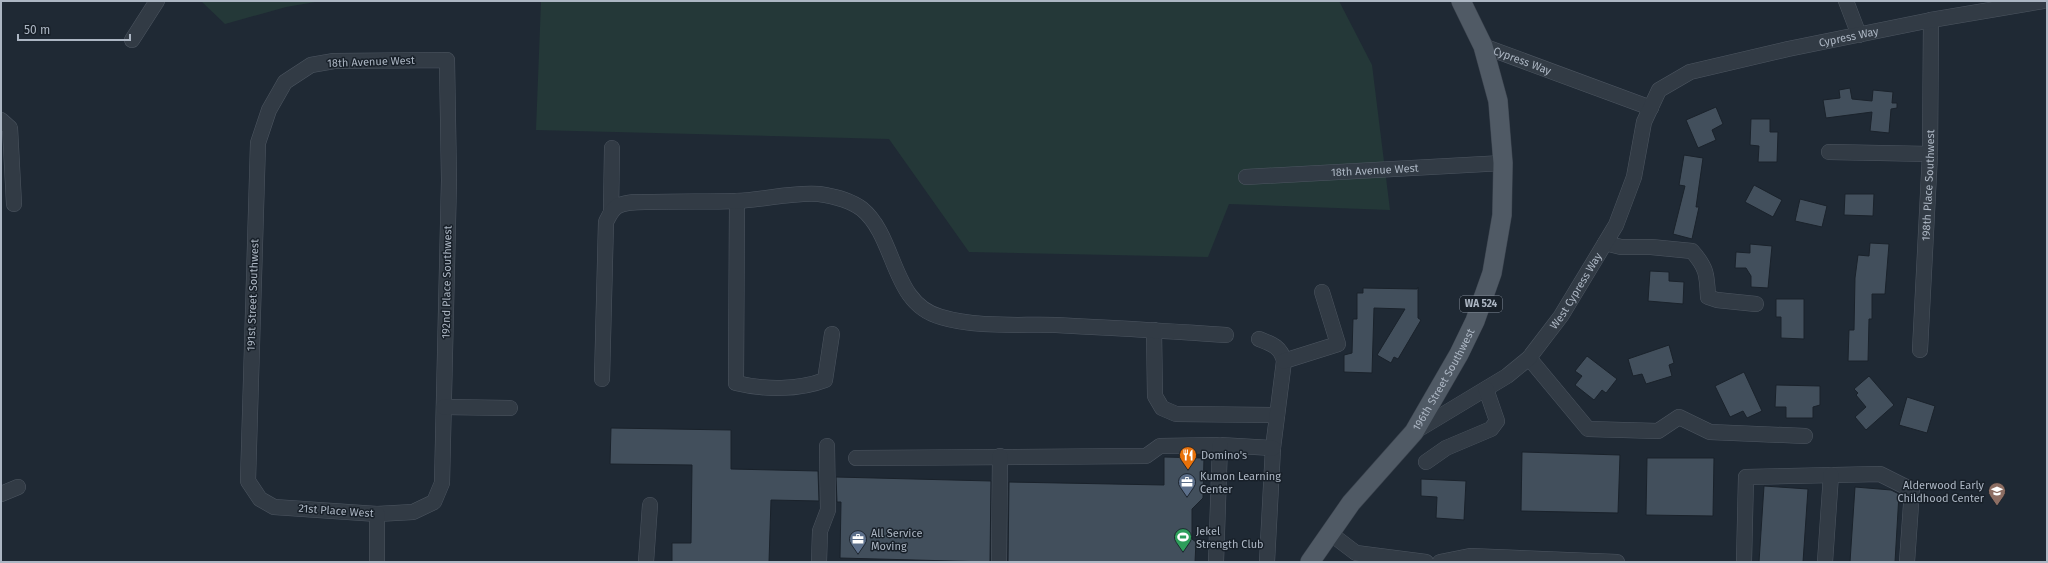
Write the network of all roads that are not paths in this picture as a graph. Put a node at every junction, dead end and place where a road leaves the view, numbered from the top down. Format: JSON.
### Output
{"nodes":[{"id":1,"x":157,"y":1,"type":"edge"},
{"id":2,"x":1461,"y":1,"type":"edge"},
{"id":3,"x":1846,"y":1,"type":"edge"},
{"id":4,"x":2043,"y":1,"type":"edge"},
{"id":5,"x":1931,"y":20,"type":"junction"},
{"id":6,"x":1859,"y":35,"type":"junction"},
{"id":7,"x":132,"y":40,"type":"dead end"},
{"id":8,"x":1483,"y":46,"type":"junction"},
{"id":9,"x":447,"y":60,"type":"joint"},
{"id":10,"x":1659,"y":90,"type":"joint"},
{"id":11,"x":1651,"y":108,"type":"junction"},
{"id":12,"x":269,"y":110,"type":"joint"},
{"id":13,"x":1,"y":120,"type":"edge"},
{"id":14,"x":612,"y":148,"type":"dead end"},
{"id":15,"x":1829,"y":152,"type":"dead end"},
{"id":16,"x":1930,"y":154,"type":"junction"},
{"id":17,"x":1503,"y":163,"type":"junction"},
{"id":18,"x":1246,"y":177,"type":"dead end"},
{"id":19,"x":737,"y":201,"type":"junction"},
{"id":20,"x":14,"y":204,"type":"dead end"},
{"id":21,"x":611,"y":212,"type":"junction"},
{"id":22,"x":1604,"y":243,"type":"junction"},
{"id":23,"x":1322,"y":292,"type":"dead end"},
{"id":24,"x":1756,"y":304,"type":"dead end"},
{"id":25,"x":1154,"y":330,"type":"junction"},
{"id":26,"x":832,"y":334,"type":"dead end"},
{"id":27,"x":1226,"y":335,"type":"dead end"},
{"id":28,"x":1259,"y":339,"type":"dead end"},
{"id":29,"x":1920,"y":350,"type":"dead end"},
{"id":30,"x":1529,"y":358,"type":"junction"},
{"id":31,"x":1284,"y":361,"type":"junction"},
{"id":32,"x":602,"y":379,"type":"dead end"},
{"id":33,"x":1486,"y":389,"type":"junction"},
{"id":34,"x":444,"y":407,"type":"junction"},
{"id":35,"x":510,"y":408,"type":"dead end"},
{"id":36,"x":1277,"y":415,"type":"junction"},
{"id":37,"x":1414,"y":432,"type":"junction"},
{"id":38,"x":1805,"y":436,"type":"dead end"},
{"id":39,"x":1220,"y":445,"type":"junction"},
{"id":40,"x":827,"y":446,"type":"dead end"},
{"id":41,"x":1273,"y":448,"type":"junction"},
{"id":42,"x":1000,"y":456,"type":"junction"},
{"id":43,"x":856,"y":458,"type":"dead end"},
{"id":44,"x":1426,"y":462,"type":"dead end"},
{"id":45,"x":1831,"y":475,"type":"junction"},
{"id":46,"x":248,"y":481,"type":"joint"},
{"id":47,"x":18,"y":487,"type":"dead end"},
{"id":48,"x":1,"y":494,"type":"edge"},
{"id":49,"x":434,"y":502,"type":"joint"},
{"id":50,"x":650,"y":505,"type":"dead end"},
{"id":51,"x":378,"y":514,"type":"junction"},
{"id":52,"x":1331,"y":534,"type":"junction"},
{"id":53,"x":1355,"y":557,"type":"edge"},
{"id":54,"x":377,"y":562,"type":"edge"},
{"id":55,"x":646,"y":562,"type":"edge"},
{"id":56,"x":819,"y":562,"type":"edge"},
{"id":57,"x":999,"y":562,"type":"edge"},
{"id":58,"x":1216,"y":562,"type":"edge"},
{"id":59,"x":1266,"y":562,"type":"edge"},
{"id":60,"x":1310,"y":562,"type":"edge"},
{"id":61,"x":1426,"y":562,"type":"edge"},
{"id":62,"x":1440,"y":562,"type":"edge"},
{"id":63,"x":1617,"y":562,"type":"edge"},
{"id":64,"x":1744,"y":562,"type":"edge"},
{"id":65,"x":1825,"y":562,"type":"edge"},
{"id":66,"x":1907,"y":562,"type":"edge"}],
"edges":[{"from":1,"to":7,"type":"street"},
{"from":2,"to":8,"type":"main road","number":"WA 524"},
{"from":3,"to":6,"type":"street"},
{"from":4,"to":5,"type":"street","name":"Cypress Way"},
{"from":5,"to":6,"type":"street","name":"Cypress Way"},
{"from":5,"to":16,"type":"street","name":"198th Place Southwest"},
{"from":6,"to":10,"type":"street","name":"Cypress Way"},
{"from":8,"to":11,"type":"street","name":"Cypress Way"},
{"from":8,"to":17,"type":"main road","name":"196th Street Southwest","number":"WA 524"},
{"from":9,"to":12,"type":"street","name":"18th Avenue West"},
{"from":9,"to":34,"type":"street","name":"192nd Place Southwest"},
{"from":10,"to":11,"type":"street","name":"West Cypress Way"},
{"from":11,"to":22,"type":"street","name":"West Cypress Way"},
{"from":12,"to":46,"type":"street","name":"191st Street Southwest"},
{"from":13,"to":20,"type":"street"},
{"from":14,"to":21,"type":"street"},
{"from":15,"to":16,"type":"street"},
{"from":16,"to":29,"type":"street","name":"198th Place Southwest"},
{"from":17,"to":18,"type":"street","name":"18th Avenue West"},
{"from":17,"to":37,"type":"main road","name":"196th Street Southwest","number":"WA 524"},
{"from":19,"to":21,"type":"street"},
{"from":19,"to":25,"type":"street"},
{"from":19,"to":26,"type":"street"},
{"from":21,"to":32,"type":"street"},
{"from":22,"to":24,"type":"street"},
{"from":22,"to":30,"type":"street","name":"West Cypress Way"},
{"from":23,"to":31,"type":"street"},
{"from":25,"to":27,"type":"street"},
{"from":25,"to":36,"type":"street"},
{"from":28,"to":31,"type":"street"},
{"from":30,"to":33,"type":"street","name":"West Cypress Way"},
{"from":30,"to":38,"type":"street"},
{"from":31,"to":36,"type":"street"},
{"from":33,"to":37,"type":"street","name":"West Cypress Way"},
{"from":33,"to":44,"type":"street"},
{"from":34,"to":35,"type":"street"},
{"from":34,"to":49,"type":"street","name":"192nd Place Southwest"},
{"from":36,"to":41,"type":"street"},
{"from":37,"to":52,"type":"main road","name":"196th Street Southwest","number":"WA 524"},
{"from":39,"to":41,"type":"street"},
{"from":39,"to":42,"type":"street"},
{"from":39,"to":58,"type":"street"},
{"from":40,"to":56,"type":"street"},
{"from":41,"to":59,"type":"street"},
{"from":42,"to":43,"type":"street"},
{"from":42,"to":57,"type":"street"},
{"from":45,"to":64,"type":"street"},
{"from":45,"to":65,"type":"street"},
{"from":45,"to":66,"type":"street"},
{"from":46,"to":51,"type":"street","name":"21st Place West"},
{"from":47,"to":48,"type":"street"},
{"from":49,"to":51,"type":"street","name":"21st Place West"},
{"from":50,"to":55,"type":"street"},
{"from":51,"to":54,"type":"street"},
{"from":52,"to":53,"type":"street"},
{"from":52,"to":60,"type":"main road","name":"196th Street Southwest","number":"WA 524"},
{"from":53,"to":61,"type":"street"},
{"from":62,"to":63,"type":"street"}]}
